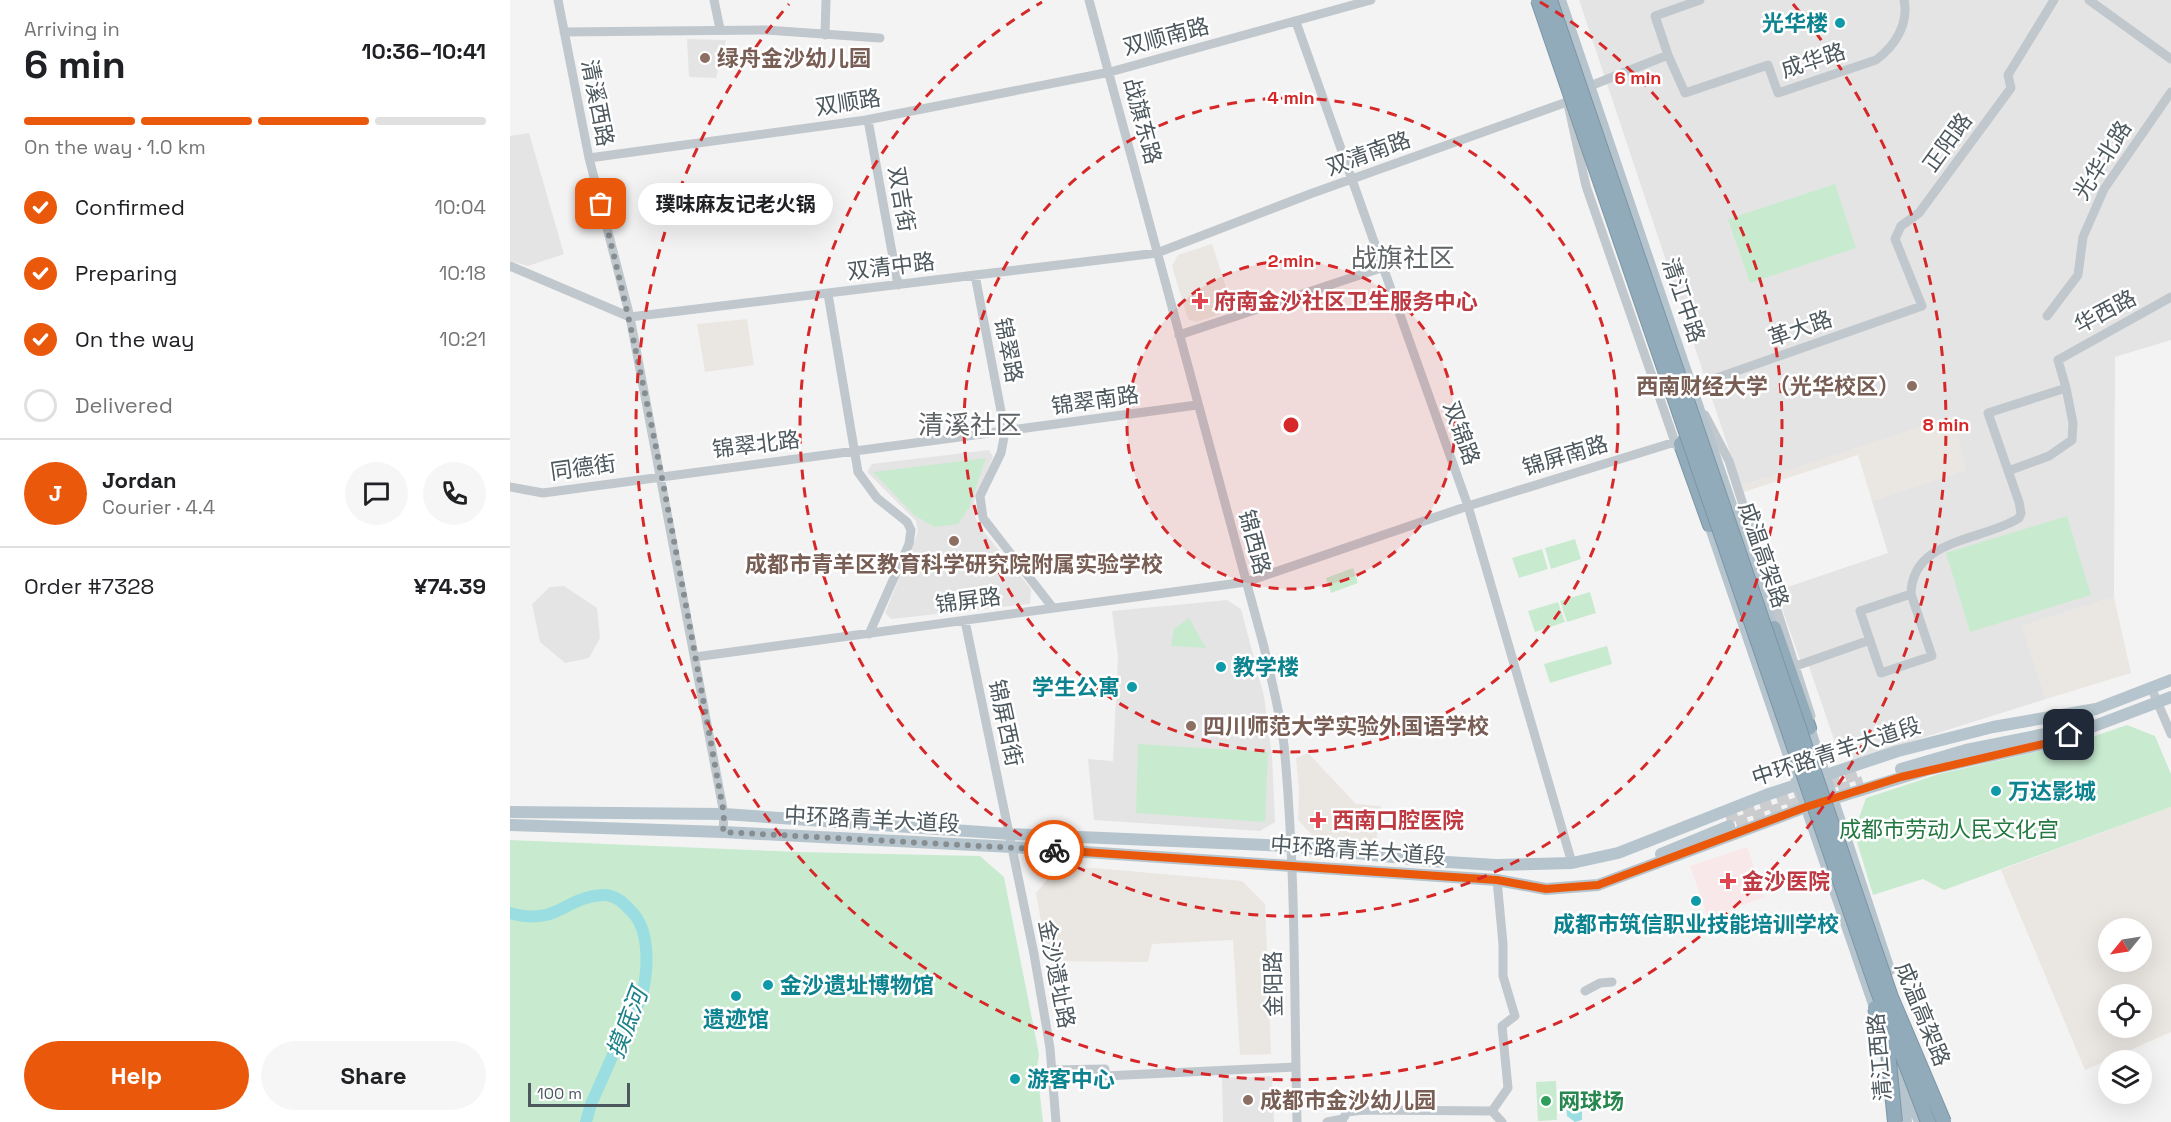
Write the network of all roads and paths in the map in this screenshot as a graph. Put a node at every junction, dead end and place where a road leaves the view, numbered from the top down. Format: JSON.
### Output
{"nodes":[{"id":1,"x":558,"y":0,"type":"edge"},
{"id":2,"x":714,"y":0,"type":"edge"},
{"id":3,"x":826,"y":0,"type":"edge"},
{"id":4,"x":1089,"y":0,"type":"edge"},
{"id":5,"x":1371,"y":0,"type":"edge"},
{"id":6,"x":1536,"y":0,"type":"edge"},
{"id":7,"x":1550,"y":0,"type":"edge"},
{"id":8,"x":1560,"y":0,"type":"edge"},
{"id":9,"x":1700,"y":0,"type":"edge"},
{"id":10,"x":1904,"y":0,"type":"edge"},
{"id":11,"x":2054,"y":0,"type":"edge"},
{"id":12,"x":2089,"y":0,"type":"edge"},
{"id":13,"x":1296,"y":22,"type":"junction"},
{"id":14,"x":720,"y":29,"type":"junction"},
{"id":15,"x":564,"y":32,"type":"junction"},
{"id":16,"x":825,"y":35,"type":"junction"},
{"id":17,"x":880,"y":39,"type":"dead end"},
{"id":18,"x":1668,"y":55,"type":"junction"},
{"id":19,"x":2171,"y":59,"type":"edge"},
{"id":20,"x":1110,"y":72,"type":"junction"},
{"id":21,"x":1588,"y":85,"type":"junction"},
{"id":22,"x":2171,"y":92,"type":"edge"},
{"id":23,"x":1568,"y":102,"type":"junction"},
{"id":24,"x":868,"y":120,"type":"junction"},
{"id":25,"x":1581,"y":130,"type":"junction"},
{"id":26,"x":589,"y":158,"type":"junction"},
{"id":27,"x":1350,"y":180,"type":"junction"},
{"id":28,"x":1157,"y":253,"type":"junction"},
{"id":29,"x":510,"y":266,"type":"edge"},
{"id":30,"x":1381,"y":268,"type":"junction"},
{"id":31,"x":975,"y":275,"type":"junction"},
{"id":32,"x":898,"y":285,"type":"junction"},
{"id":33,"x":828,"y":294,"type":"junction"},
{"id":34,"x":2171,"y":297,"type":"edge"},
{"id":35,"x":1922,"y":306,"type":"joint"},
{"id":36,"x":2047,"y":316,"type":"dead end"},
{"id":37,"x":630,"y":317,"type":"junction"},
{"id":38,"x":1179,"y":335,"type":"junction"},
{"id":39,"x":1689,"y":388,"type":"junction"},
{"id":40,"x":2066,"y":388,"type":"junction"},
{"id":41,"x":1197,"y":405,"type":"junction"},
{"id":42,"x":1005,"y":432,"type":"junction"},
{"id":43,"x":1678,"y":443,"type":"junction"},
{"id":44,"x":855,"y":452,"type":"junction"},
{"id":45,"x":2008,"y":471,"type":"junction"},
{"id":46,"x":661,"y":476,"type":"junction"},
{"id":47,"x":510,"y":488,"type":"edge"},
{"id":48,"x":1468,"y":506,"type":"junction"},
{"id":49,"x":1710,"y":525,"type":"junction"},
{"id":50,"x":1246,"y":582,"type":"junction"},
{"id":51,"x":1911,"y":594,"type":"junction"},
{"id":52,"x":1053,"y":609,"type":"junction"},
{"id":53,"x":965,"y":621,"type":"junction"},
{"id":54,"x":868,"y":634,"type":"junction"},
{"id":55,"x":1870,"y":640,"type":"junction"},
{"id":56,"x":695,"y":657,"type":"junction"},
{"id":57,"x":1796,"y":666,"type":"junction"},
{"id":58,"x":2171,"y":680,"type":"edge"},
{"id":59,"x":2151,"y":687,"type":"junction"},
{"id":60,"x":2171,"y":697,"type":"edge"},
{"id":61,"x":2157,"y":702,"type":"junction"},
{"id":62,"x":2096,"y":709,"type":"junction"},
{"id":63,"x":2103,"y":720,"type":"junction"},
{"id":64,"x":1809,"y":728,"type":"junction"},
{"id":65,"x":2171,"y":734,"type":"edge"},
{"id":66,"x":1821,"y":762,"type":"junction"},
{"id":67,"x":1825,"y":776,"type":"junction"},
{"id":68,"x":1798,"y":785,"type":"junction"},
{"id":69,"x":1833,"y":799,"type":"junction"},
{"id":70,"x":1806,"y":807,"type":"junction"},
{"id":71,"x":510,"y":812,"type":"edge"},
{"id":72,"x":724,"y":814,"type":"junction"},
{"id":73,"x":510,"y":825,"type":"edge"},
{"id":74,"x":723,"y":832,"type":"junction"},
{"id":75,"x":1011,"y":841,"type":"junction"},
{"id":76,"x":1289,"y":846,"type":"junction"},
{"id":77,"x":1572,"y":863,"type":"junction"},
{"id":78,"x":1496,"y":865,"type":"junction"},
{"id":79,"x":1290,"y":867,"type":"junction"},
{"id":80,"x":1497,"y":880,"type":"junction"},
{"id":81,"x":1855,"y":924,"type":"junction"},
{"id":82,"x":1612,"y":982,"type":"dead end"},
{"id":83,"x":1895,"y":988,"type":"junction"},
{"id":84,"x":1585,"y":991,"type":"dead end"},
{"id":85,"x":1885,"y":1037,"type":"junction"},
{"id":86,"x":1295,"y":1067,"type":"junction"},
{"id":87,"x":1052,"y":1070,"type":"junction"},
{"id":88,"x":1902,"y":1081,"type":"junction"},
{"id":89,"x":1296,"y":1098,"type":"junction"},
{"id":90,"x":1492,"y":1111,"type":"junction"},
{"id":91,"x":1347,"y":1112,"type":"junction"},
{"id":92,"x":1056,"y":1122,"type":"edge"},
{"id":93,"x":1297,"y":1122,"type":"edge"},
{"id":94,"x":1327,"y":1122,"type":"edge"},
{"id":95,"x":1502,"y":1122,"type":"edge"},
{"id":96,"x":1896,"y":1122,"type":"edge"},
{"id":97,"x":1906,"y":1122,"type":"edge"},
{"id":98,"x":1920,"y":1122,"type":"edge"},
{"id":99,"x":1928,"y":1122,"type":"edge"},
{"id":100,"x":1944,"y":1122,"type":"edge"},
{"id":101,"x":1951,"y":1122,"type":"edge"}],
"edges":[{"from":1,"to":15,"type":"street","name":"清溪西路"},
{"from":2,"to":14,"type":"street"},
{"from":3,"to":16,"type":"street"},
{"from":4,"to":20,"type":"street","name":"战旗东路"},
{"from":5,"to":13,"type":"street","name":"双顺南路"},
{"from":6,"to":23,"type":"main road","name":"清江中路"},
{"from":6,"to":25,"type":"highway","name":"成温高架路","bridge":true},
{"from":7,"to":39,"type":"highway","name":"成温高架路","bridge":true},
{"from":8,"to":21,"type":"main road","name":"清江中路"},
{"from":9,"to":18,"type":"street"},
{"from":10,"to":18,"type":"street","name":"成华路"},
{"from":11,"to":35,"type":"street","name":"正阳路"},
{"from":12,"to":19,"type":"street"},
{"from":13,"to":20,"type":"street","name":"双顺南路"},
{"from":13,"to":27,"type":"street","name":"双锦路"},
{"from":14,"to":15,"type":"street"},
{"from":14,"to":16,"type":"street"},
{"from":15,"to":26,"type":"street","name":"清溪西路"},
{"from":16,"to":17,"type":"street"},
{"from":18,"to":21,"type":"street","name":"双清南路"},
{"from":20,"to":24,"type":"street","name":"双顺路"},
{"from":20,"to":28,"type":"street","name":"战旗东路"},
{"from":21,"to":23,"type":"street","name":"双清南路"},
{"from":21,"to":39,"type":"main road","name":"清江中路"},
{"from":22,"to":36,"type":"street","name":"光华北路"},
{"from":23,"to":27,"type":"street","name":"双清南路"},
{"from":23,"to":43,"type":"street","name":"清江中路"},
{"from":23,"to":49,"type":"main road","name":"清江中路"},
{"from":24,"to":26,"type":"street","name":"双顺路"},
{"from":24,"to":32,"type":"street","name":"双吉街"},
{"from":25,"to":43,"type":"highway","bridge":true},
{"from":25,"to":81,"type":"highway","name":"成温高架路","bridge":true},
{"from":26,"to":37,"type":"street","name":"清溪西路"},
{"from":27,"to":28,"type":"street","name":"双清南路"},
{"from":27,"to":30,"type":"street","name":"双锦路"},
{"from":28,"to":31,"type":"street","name":"双清中路"},
{"from":28,"to":38,"type":"street","name":"锦西路"},
{"from":29,"to":37,"type":"street"},
{"from":30,"to":38,"type":"street"},
{"from":30,"to":48,"type":"street","name":"双锦路"},
{"from":31,"to":32,"type":"street","name":"双清中路"},
{"from":31,"to":42,"type":"street","name":"锦翠路"},
{"from":32,"to":33,"type":"street","name":"双清中路"},
{"from":33,"to":37,"type":"street","name":"双清中路"},
{"from":33,"to":44,"type":"street"},
{"from":34,"to":40,"type":"street","name":"华西路"},
{"from":35,"to":39,"type":"street","name":"革大路"},
{"from":37,"to":46,"type":"street","name":"清溪西路"},
{"from":38,"to":41,"type":"street","name":"锦西路"},
{"from":39,"to":57,"type":"street"},
{"from":39,"to":64,"type":"main road","name":"清江中路"},
{"from":39,"to":64,"type":"highway","bridge":true},
{"from":39,"to":100,"type":"highway","name":"成温高架路","bridge":true},
{"from":40,"to":45,"type":"street"},
{"from":40,"to":45,"type":"street"},
{"from":41,"to":42,"type":"street","name":"锦翠南路"},
{"from":41,"to":50,"type":"street","name":"锦西路"},
{"from":42,"to":44,"type":"street","name":"锦翠南路"},
{"from":42,"to":52,"type":"street"},
{"from":43,"to":48,"type":"street","name":"锦屏南路"},
{"from":43,"to":49,"type":"highway"},
{"from":44,"to":46,"type":"street","name":"锦翠北路"},
{"from":44,"to":54,"type":"street"},
{"from":45,"to":51,"type":"street"},
{"from":46,"to":47,"type":"street","name":"同德街"},
{"from":46,"to":56,"type":"street","name":"清溪西路"},
{"from":48,"to":50,"type":"street","name":"锦屏南路"},
{"from":48,"to":77,"type":"street","name":"双锦路"},
{"from":49,"to":68,"type":"main road","name":"清江中路"},
{"from":50,"to":52,"type":"street","name":"锦屏路"},
{"from":50,"to":76,"type":"street","name":"锦西路"},
{"from":51,"to":55,"type":"street"},
{"from":51,"to":55,"type":"street"},
{"from":52,"to":53,"type":"street","name":"锦屏路"},
{"from":53,"to":54,"type":"street","name":"锦屏路"},
{"from":53,"to":75,"type":"street","name":"锦屏西街"},
{"from":54,"to":56,"type":"street","name":"锦屏路"},
{"from":55,"to":57,"type":"street"},
{"from":56,"to":72,"type":"street","name":"清溪西路"},
{"from":57,"to":66,"type":"street"},
{"from":58,"to":59,"type":"main road","name":"中环路青羊大道段"},
{"from":59,"to":61,"type":"street"},
{"from":59,"to":62,"type":"main road","name":"中环路青羊大道段"},
{"from":60,"to":61,"type":"main road","name":"中环路青羊大道段"},
{"from":61,"to":63,"type":"main road","name":"中环路青羊大道段"},
{"from":61,"to":65,"type":"street"},
{"from":62,"to":63,"type":"main road"},
{"from":62,"to":67,"type":"main road","name":"中环路青羊大道段"},
{"from":63,"to":69,"type":"main road","name":"中环路青羊大道段"},
{"from":64,"to":66,"type":"main road","name":"清江中路"},
{"from":66,"to":67,"type":"main road","name":"清江中路"},
{"from":67,"to":68,"type":"main road","name":"中环路青羊大道段"},
{"from":67,"to":69,"type":"main road","name":"清江中路"},
{"from":68,"to":70,"type":"main road","name":"清江中路"},
{"from":68,"to":77,"type":"main road","name":"中环路青羊大道段"},
{"from":69,"to":70,"type":"main road","name":"中环路青羊大道段"},
{"from":69,"to":83,"type":"main road","name":"清江中路"},
{"from":70,"to":80,"type":"main road","name":"中环路青羊大道段"},
{"from":70,"to":85,"type":"main road","name":"清江中路"},
{"from":71,"to":72,"type":"main road","name":"中环路青羊大道段"},
{"from":72,"to":74,"type":"street","name":"清溪西路"},
{"from":72,"to":75,"type":"main road","name":"中环路青羊大道段"},
{"from":73,"to":74,"type":"main road","name":"中环路青羊大道段"},
{"from":74,"to":75,"type":"main road","name":"中环路青羊大道段"},
{"from":75,"to":76,"type":"main road","name":"中环路青羊大道段"},
{"from":75,"to":79,"type":"main road","name":"中环路青羊大道段"},
{"from":75,"to":87,"type":"street","name":"金沙遗址路"},
{"from":76,"to":78,"type":"main road","name":"中环路青羊大道段"},
{"from":76,"to":79,"type":"street","name":"金阳路"},
{"from":77,"to":78,"type":"main road","name":"中环路青羊大道段"},
{"from":78,"to":80,"type":"main road"},
{"from":79,"to":80,"type":"main road","name":"中环路青羊大道段"},
{"from":79,"to":86,"type":"street","name":"金阳路"},
{"from":80,"to":90,"type":"street"},
{"from":81,"to":96,"type":"highway","bridge":true},
{"from":81,"to":99,"type":"highway","name":"成温高架路","bridge":true},
{"from":82,"to":84,"type":"street"},
{"from":83,"to":88,"type":"main road","name":"清江西路"},
{"from":83,"to":101,"type":"main road"},
{"from":85,"to":88,"type":"main road"},
{"from":85,"to":96,"type":"main road","name":"清江西路"},
{"from":86,"to":87,"type":"street"},
{"from":86,"to":89,"type":"street","name":"金阳路"},
{"from":87,"to":92,"type":"street","name":"金沙遗址路"},
{"from":88,"to":97,"type":"main road","name":"清江西路"},
{"from":88,"to":98,"type":"main road"},
{"from":89,"to":91,"type":"street"},
{"from":89,"to":93,"type":"street","name":"金阳路"},
{"from":90,"to":91,"type":"street"},
{"from":90,"to":95,"type":"street"},
{"from":91,"to":94,"type":"street"}]}
